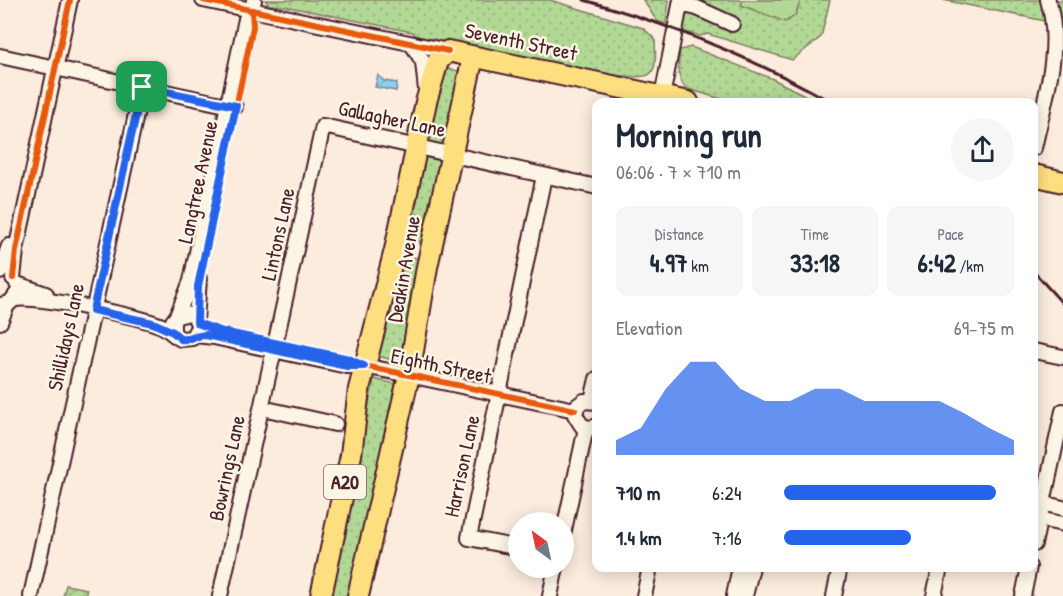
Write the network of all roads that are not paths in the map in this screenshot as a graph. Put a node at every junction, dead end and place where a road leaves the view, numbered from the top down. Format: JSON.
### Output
{"nodes":[{"id":1,"x":62,"y":0,"type":"edge"},
{"id":2,"x":70,"y":0,"type":"edge"},
{"id":3,"x":203,"y":0,"type":"edge"},
{"id":4,"x":1048,"y":0,"type":"edge"},
{"id":5,"x":680,"y":2,"type":"edge"},
{"id":6,"x":253,"y":5,"type":"edge"},
{"id":7,"x":1063,"y":8,"type":"edge"},
{"id":8,"x":732,"y":24,"type":"dead end"},
{"id":9,"x":1054,"y":24,"type":"junction"},
{"id":10,"x":412,"y":44,"type":"junction"},
{"id":11,"x":448,"y":51,"type":"junction"},
{"id":12,"x":0,"y":56,"type":"edge"},
{"id":13,"x":473,"y":57,"type":"junction"},
{"id":14,"x":51,"y":67,"type":"junction"},
{"id":15,"x":142,"y":87,"type":"junction"},
{"id":16,"x":655,"y":98,"type":"edge"},
{"id":17,"x":659,"y":98,"type":"edge"},
{"id":18,"x":426,"y":102,"type":"junction"},
{"id":19,"x":232,"y":106,"type":"junction"},
{"id":20,"x":323,"y":126,"type":"joint"},
{"id":21,"x":1038,"y":128,"type":"edge"},
{"id":22,"x":417,"y":146,"type":"junction"},
{"id":23,"x":451,"y":153,"type":"junction"},
{"id":24,"x":544,"y":176,"type":"junction"},
{"id":25,"x":1038,"y":176,"type":"edge"},
{"id":26,"x":1063,"y":182,"type":"edge"},
{"id":27,"x":592,"y":186,"type":"edge"},
{"id":28,"x":7,"y":277,"type":"edge"},
{"id":29,"x":7,"y":303,"type":"edge"},
{"id":30,"x":94,"y":307,"type":"junction"},
{"id":31,"x":176,"y":316,"type":"junction"},
{"id":32,"x":0,"y":322,"type":"edge"},
{"id":33,"x":196,"y":326,"type":"junction"},
{"id":34,"x":173,"y":332,"type":"junction"},
{"id":35,"x":276,"y":347,"type":"junction"},
{"id":36,"x":1038,"y":352,"type":"edge"},
{"id":37,"x":1063,"y":357,"type":"edge"},
{"id":38,"x":364,"y":366,"type":"junction"},
{"id":39,"x":409,"y":375,"type":"junction"},
{"id":40,"x":499,"y":395,"type":"junction"},
{"id":41,"x":592,"y":401,"type":"edge"},
{"id":42,"x":262,"y":408,"type":"junction"},
{"id":43,"x":575,"y":410,"type":"junction"},
{"id":44,"x":1063,"y":411,"type":"edge"},
{"id":45,"x":335,"y":424,"type":"dead end"},
{"id":46,"x":592,"y":427,"type":"edge"},
{"id":47,"x":1038,"y":503,"type":"edge"},
{"id":48,"x":1063,"y":508,"type":"edge"},
{"id":49,"x":569,"y":512,"type":"edge"},
{"id":50,"x":1038,"y":518,"type":"edge"},
{"id":51,"x":1063,"y":524,"type":"edge"},
{"id":52,"x":508,"y":546,"type":"edge"},
{"id":53,"x":649,"y":572,"type":"edge"},
{"id":54,"x":745,"y":572,"type":"edge"},
{"id":55,"x":747,"y":572,"type":"edge"},
{"id":56,"x":839,"y":572,"type":"edge"},
{"id":57,"x":930,"y":572,"type":"edge"},
{"id":58,"x":939,"y":572,"type":"edge"},
{"id":59,"x":1028,"y":572,"type":"edge"},
{"id":60,"x":554,"y":578,"type":"edge"},
{"id":61,"x":31,"y":596,"type":"edge"},
{"id":62,"x":220,"y":596,"type":"edge"},
{"id":63,"x":321,"y":596,"type":"edge"},
{"id":64,"x":358,"y":596,"type":"edge"},
{"id":65,"x":550,"y":596,"type":"edge"},
{"id":66,"x":644,"y":596,"type":"edge"},
{"id":67,"x":734,"y":596,"type":"edge"},
{"id":68,"x":746,"y":596,"type":"edge"},
{"id":69,"x":834,"y":596,"type":"edge"},
{"id":70,"x":925,"y":596,"type":"edge"},
{"id":71,"x":934,"y":596,"type":"edge"},
{"id":72,"x":1023,"y":596,"type":"edge"}],
"edges":[{"from":1,"to":14,"type":"street"},
{"from":2,"to":14,"type":"street"},
{"from":3,"to":6,"type":"street","name":"Seventh Street"},
{"from":4,"to":9,"type":"street"},
{"from":5,"to":8,"type":"street"},
{"from":5,"to":17,"type":"street"},
{"from":6,"to":10,"type":"street","name":"Seventh Street"},
{"from":6,"to":19,"type":"street","name":"Langtree Avenue"},
{"from":7,"to":9,"type":"street"},
{"from":9,"to":21,"type":"street"},
{"from":10,"to":11,"type":"street","name":"Seventh Street"},
{"from":10,"to":18,"type":"street","name":"Deakin Avenue"},
{"from":11,"to":13,"type":"highway","name":"Seventh Street"},
{"from":11,"to":18,"type":"highway","name":"Deakin Avenue","number":"A20"},
{"from":12,"to":14,"type":"street"},
{"from":13,"to":16,"type":"highway","name":"Seventh Street"},
{"from":13,"to":23,"type":"highway","name":"Deakin Avenue","number":"A20"},
{"from":14,"to":15,"type":"street"},
{"from":14,"to":28,"type":"street"},
{"from":15,"to":19,"type":"street"},
{"from":15,"to":30,"type":"street","name":"Shillidays Lane"},
{"from":18,"to":22,"type":"highway","name":"Deakin Avenue","number":"A20"},
{"from":19,"to":31,"type":"street","name":"Langtree Avenue"},
{"from":19,"to":33,"type":"street","name":"Langtree Avenue"},
{"from":20,"to":22,"type":"street","name":"Gallagher Lane"},
{"from":20,"to":35,"type":"street","name":"Lintons Lane"},
{"from":22,"to":23,"type":"street","name":"Gallagher Lane"},
{"from":22,"to":38,"type":"highway","name":"Deakin Avenue","number":"A20"},
{"from":23,"to":24,"type":"street","name":"Gallagher Lane"},
{"from":23,"to":39,"type":"highway","name":"Deakin Avenue","number":"A20"},
{"from":24,"to":27,"type":"street","name":"Gallagher Lane"},
{"from":24,"to":40,"type":"street","name":"Harrison Lane"},
{"from":25,"to":26,"type":"highway"},
{"from":28,"to":29,"type":"street"},
{"from":28,"to":30,"type":"street"},
{"from":29,"to":30,"type":"street"},
{"from":29,"to":32,"type":"street"},
{"from":30,"to":31,"type":"street"},
{"from":30,"to":34,"type":"street"},
{"from":30,"to":61,"type":"street","name":"Shillidays Lane"},
{"from":31,"to":33,"type":"street"},
{"from":31,"to":34,"type":"street"},
{"from":33,"to":34,"type":"street"},
{"from":33,"to":35,"type":"street","name":"Eighth Street"},
{"from":35,"to":38,"type":"street","name":"Eighth Street"},
{"from":35,"to":42,"type":"street","name":"Bowrings Lane"},
{"from":36,"to":37,"type":"street"},
{"from":38,"to":39,"type":"street","name":"Eighth Street"},
{"from":38,"to":63,"type":"highway","name":"Deakin Avenue","number":"A20"},
{"from":39,"to":40,"type":"street","name":"Eighth Street"},
{"from":39,"to":64,"type":"highway","name":"Deakin Avenue","number":"A20"},
{"from":40,"to":43,"type":"street","name":"Eighth Street"},
{"from":40,"to":52,"type":"street","name":"Harrison Lane"},
{"from":41,"to":43,"type":"street"},
{"from":42,"to":45,"type":"street"},
{"from":42,"to":62,"type":"street","name":"Bowrings Lane"},
{"from":43,"to":46,"type":"street"},
{"from":44,"to":47,"type":"street"},
{"from":46,"to":49,"type":"street"},
{"from":47,"to":48,"type":"street"},
{"from":50,"to":51,"type":"street"},
{"from":53,"to":66,"type":"street"},
{"from":54,"to":67,"type":"street"},
{"from":55,"to":68,"type":"street"},
{"from":56,"to":69,"type":"street"},
{"from":57,"to":70,"type":"street"},
{"from":58,"to":71,"type":"street"},
{"from":59,"to":72,"type":"street"},
{"from":60,"to":65,"type":"street"}]}
